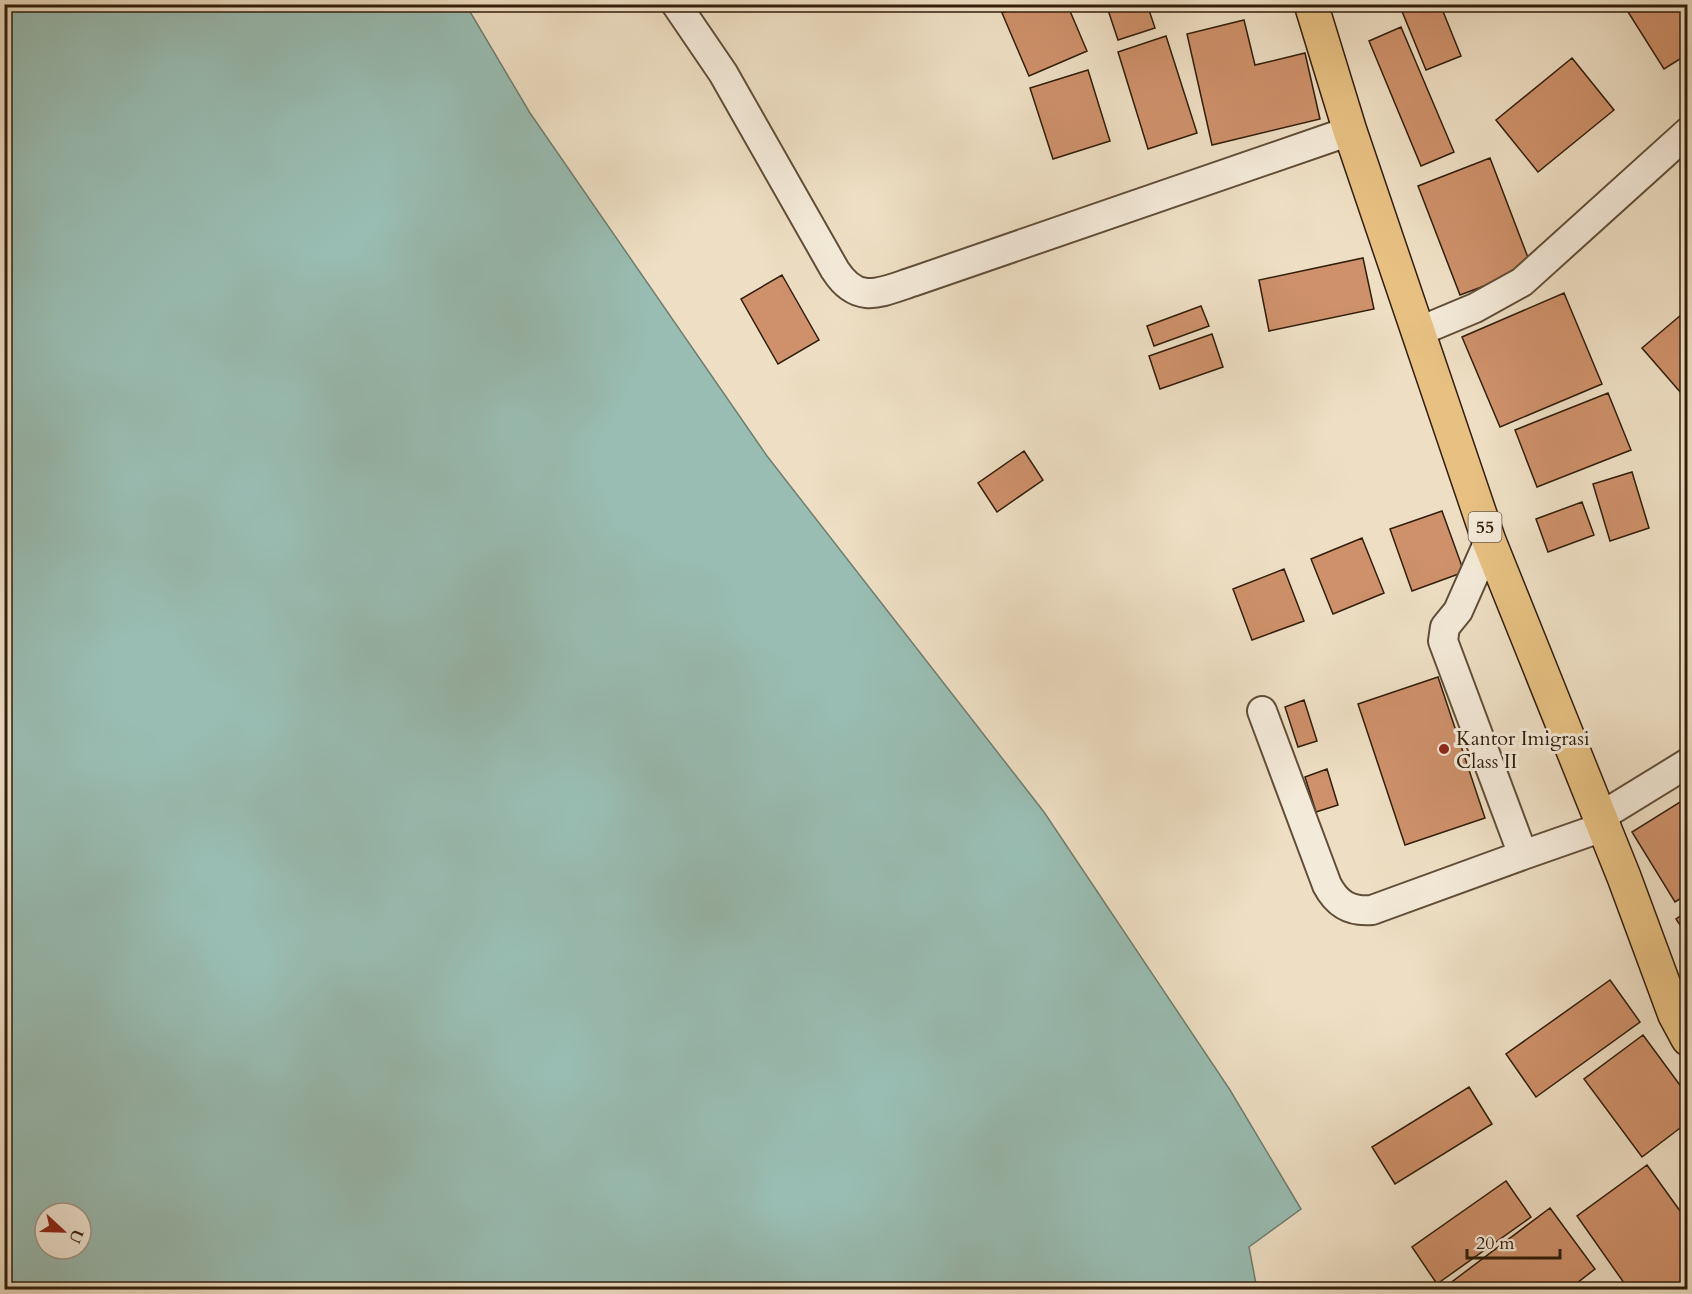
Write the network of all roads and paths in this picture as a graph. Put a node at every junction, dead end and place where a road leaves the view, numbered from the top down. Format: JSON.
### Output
{"nodes":[{"id":1,"x":676,"y":4,"type":"edge"},
{"id":2,"x":1311,"y":4,"type":"edge"},
{"id":3,"x":1350,"y":131,"type":"junction"},
{"id":4,"x":1688,"y":132,"type":"edge"},
{"id":5,"x":1420,"y":331,"type":"junction"},
{"id":6,"x":1490,"y":541,"type":"junction"},
{"id":7,"x":1262,"y":711,"type":"dead end"},
{"id":8,"x":1688,"y":763,"type":"edge"},
{"id":9,"x":1602,"y":822,"type":"junction"},
{"id":10,"x":1523,"y":855,"type":"junction"},
{"id":11,"x":1683,"y":1020,"type":"edge"}],
"edges":[{"from":1,"to":3,"type":"street"},
{"from":2,"to":3,"type":"highway","number":"55"},
{"from":3,"to":5,"type":"highway","number":"55"},
{"from":4,"to":5,"type":"street"},
{"from":5,"to":6,"type":"highway","number":"55"},
{"from":6,"to":9,"type":"highway","number":"55"},
{"from":6,"to":10,"type":"street"},
{"from":7,"to":10,"type":"street"},
{"from":8,"to":9,"type":"street"},
{"from":9,"to":10,"type":"street"},
{"from":9,"to":11,"type":"highway","number":"55"}]}
